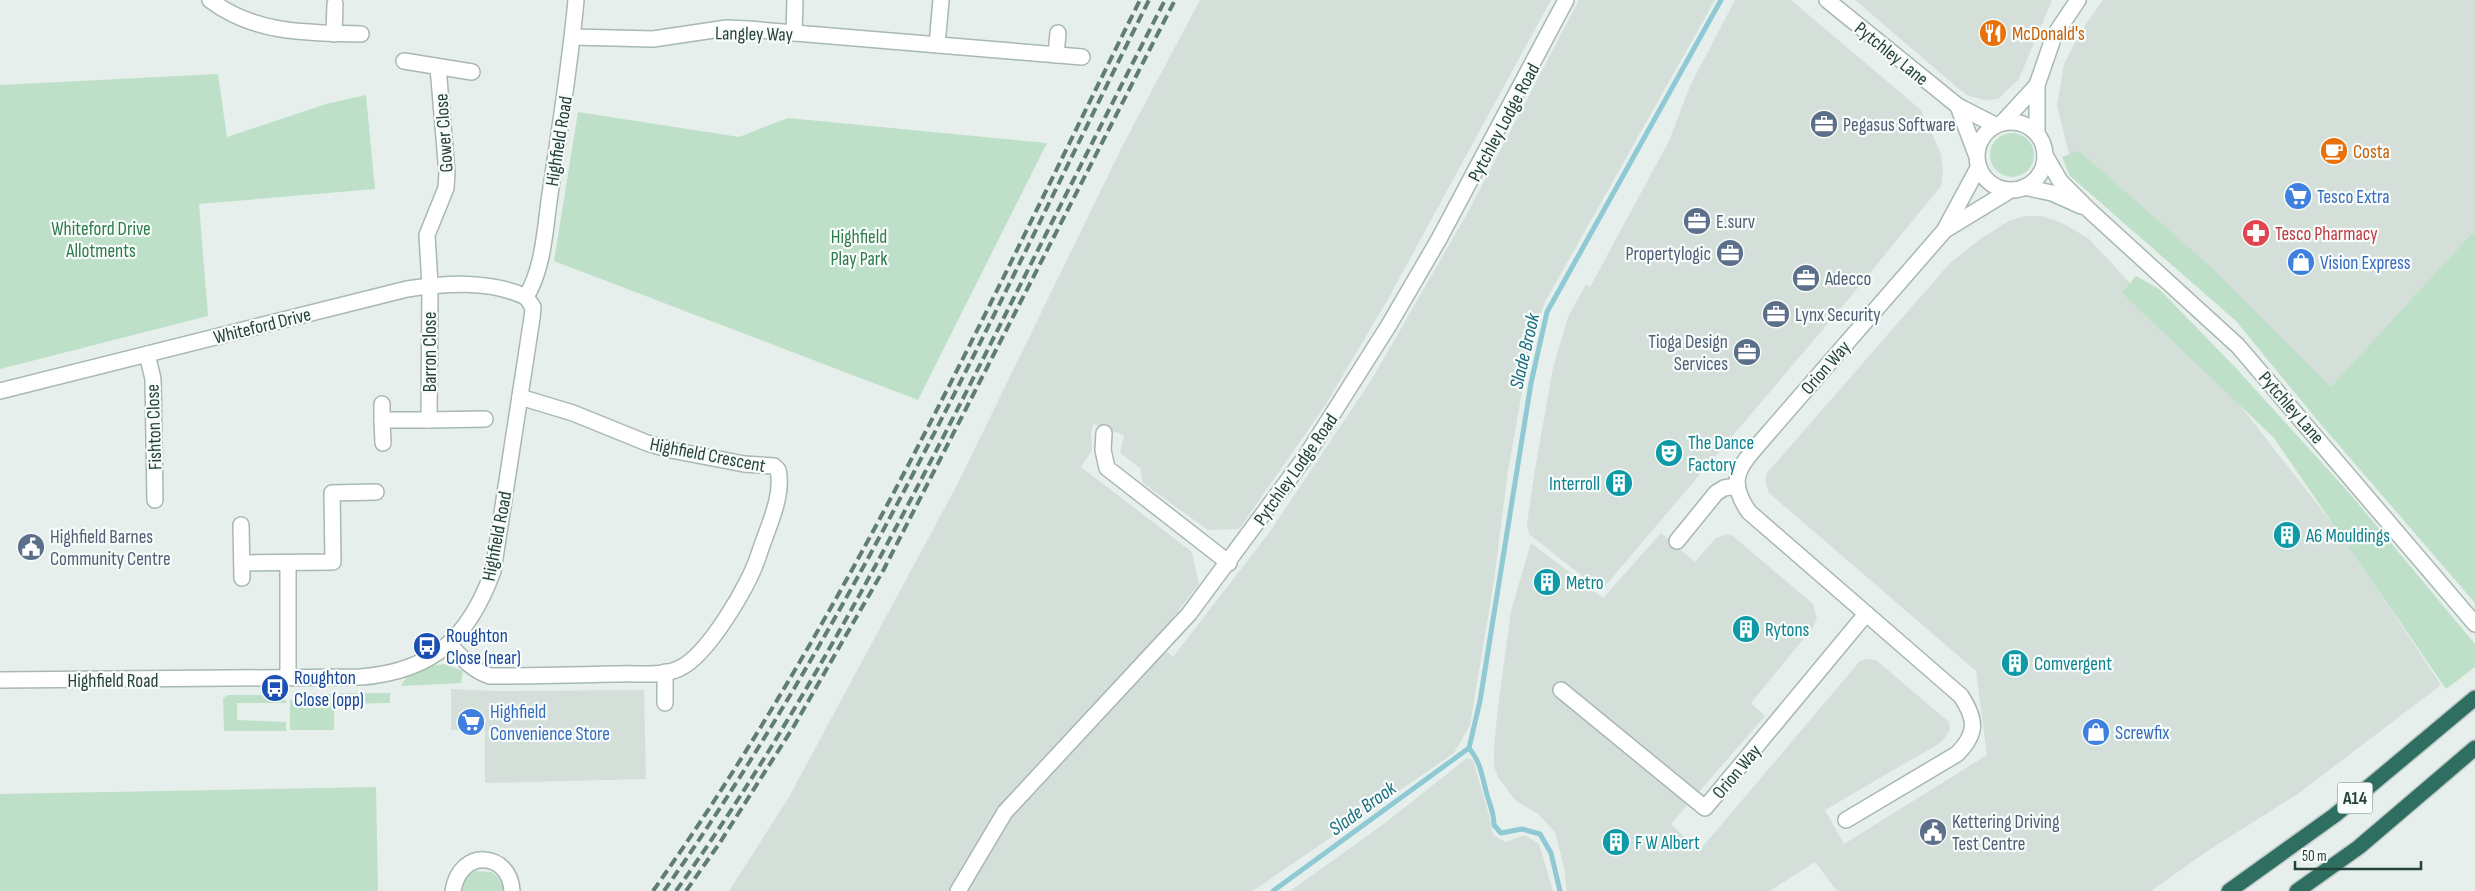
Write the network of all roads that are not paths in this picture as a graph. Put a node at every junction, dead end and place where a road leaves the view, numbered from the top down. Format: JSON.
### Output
{"nodes":[{"id":1,"x":210,"y":0,"type":"edge"},
{"id":2,"x":576,"y":0,"type":"edge"},
{"id":3,"x":795,"y":0,"type":"edge"},
{"id":4,"x":941,"y":0,"type":"edge"},
{"id":5,"x":1566,"y":0,"type":"edge"},
{"id":6,"x":1827,"y":0,"type":"edge"},
{"id":7,"x":2078,"y":0,"type":"edge"},
{"id":8,"x":335,"y":4,"type":"dead end"},
{"id":9,"x":794,"y":33,"type":"junction"},
{"id":10,"x":1058,"y":33,"type":"dead end"},
{"id":11,"x":334,"y":34,"type":"junction"},
{"id":12,"x":361,"y":34,"type":"dead end"},
{"id":13,"x":572,"y":37,"type":"junction"},
{"id":14,"x":937,"y":45,"type":"junction"},
{"id":15,"x":1056,"y":55,"type":"junction"},
{"id":16,"x":1082,"y":57,"type":"dead end"},
{"id":17,"x":404,"y":61,"type":"dead end"},
{"id":18,"x":438,"y":67,"type":"junction"},
{"id":19,"x":472,"y":72,"type":"dead end"},
{"id":20,"x":2037,"y":85,"type":"junction"},
{"id":21,"x":1958,"y":106,"type":"junction"},
{"id":22,"x":1999,"y":123,"type":"junction"},
{"id":23,"x":2037,"y":134,"type":"junction"},
{"id":24,"x":2045,"y":156,"type":"junction"},
{"id":25,"x":1977,"y":161,"type":"junction"},
{"id":26,"x":2016,"y":189,"type":"junction"},
{"id":27,"x":2089,"y":210,"type":"junction"},
{"id":28,"x":1944,"y":231,"type":"junction"},
{"id":29,"x":430,"y":285,"type":"junction"},
{"id":30,"x":526,"y":297,"type":"junction"},
{"id":31,"x":146,"y":354,"type":"junction"},
{"id":32,"x":0,"y":391,"type":"edge"},
{"id":33,"x":520,"y":398,"type":"junction"},
{"id":34,"x":382,"y":404,"type":"dead end"},
{"id":35,"x":485,"y":419,"type":"dead end"},
{"id":36,"x":382,"y":420,"type":"junction"},
{"id":37,"x":429,"y":420,"type":"junction"},
{"id":38,"x":1104,"y":432,"type":"dead end"},
{"id":39,"x":383,"y":443,"type":"dead end"},
{"id":40,"x":1736,"y":486,"type":"junction"},
{"id":41,"x":376,"y":492,"type":"dead end"},
{"id":42,"x":155,"y":500,"type":"dead end"},
{"id":43,"x":241,"y":525,"type":"dead end"},
{"id":44,"x":1677,"y":541,"type":"dead end"},
{"id":45,"x":1229,"y":562,"type":"junction"},
{"id":46,"x":288,"y":563,"type":"junction"},
{"id":47,"x":1866,"y":614,"type":"junction"},
{"id":48,"x":2475,"y":624,"type":"edge"},
{"id":49,"x":449,"y":644,"type":"junction"},
{"id":50,"x":665,"y":672,"type":"junction"},
{"id":51,"x":288,"y":678,"type":"junction"},
{"id":52,"x":0,"y":680,"type":"edge"},
{"id":53,"x":1561,"y":690,"type":"dead end"},
{"id":54,"x":2475,"y":698,"type":"edge"},
{"id":55,"x":665,"y":704,"type":"dead end"},
{"id":56,"x":2475,"y":748,"type":"edge"},
{"id":57,"x":1846,"y":820,"type":"dead end"},
{"id":58,"x":452,"y":891,"type":"edge"},
{"id":59,"x":512,"y":891,"type":"edge"},
{"id":60,"x":958,"y":891,"type":"edge"},
{"id":61,"x":2229,"y":891,"type":"edge"},
{"id":62,"x":2297,"y":891,"type":"edge"}],
"edges":[{"from":1,"to":11,"type":"street"},
{"from":2,"to":13,"type":"street","name":"Highfield Road"},
{"from":3,"to":9,"type":"street"},
{"from":4,"to":14,"type":"street"},
{"from":5,"to":45,"type":"street","name":"Pytchley Lodge Road"},
{"from":6,"to":21,"type":"street","name":"Pytchley Lane"},
{"from":7,"to":20,"type":"street"},
{"from":8,"to":11,"type":"street"},
{"from":9,"to":13,"type":"street","name":"Langley Way"},
{"from":9,"to":14,"type":"street","name":"Langley Way"},
{"from":10,"to":15,"type":"street"},
{"from":11,"to":12,"type":"street"},
{"from":13,"to":30,"type":"street","name":"Highfield Road"},
{"from":14,"to":15,"type":"street","name":"Langley Way"},
{"from":15,"to":16,"type":"street","name":"Langley Way"},
{"from":17,"to":18,"type":"street","name":"Gower Close"},
{"from":18,"to":19,"type":"street","name":"Gower Close"},
{"from":18,"to":29,"type":"street","name":"Gower Close"},
{"from":20,"to":22,"type":"street"},
{"from":20,"to":23,"type":"street"},
{"from":21,"to":22,"type":"street","name":"Pytchley Lane"},
{"from":21,"to":25,"type":"street"},
{"from":22,"to":23,"type":"street"},
{"from":22,"to":25,"type":"street"},
{"from":23,"to":24,"type":"street"},
{"from":24,"to":26,"type":"street"},
{"from":24,"to":27,"type":"street","name":"Pytchley Lane"},
{"from":25,"to":26,"type":"street"},
{"from":25,"to":28,"type":"street","name":"Orion Way"},
{"from":26,"to":27,"type":"street","name":"Pytchley Lane"},
{"from":26,"to":28,"type":"street","name":"Orion Way"},
{"from":27,"to":48,"type":"street","name":"Pytchley Lane"},
{"from":28,"to":40,"type":"street","name":"Orion Way"},
{"from":29,"to":30,"type":"street","name":"Whiteford Drive"},
{"from":29,"to":31,"type":"street","name":"Whiteford Drive"},
{"from":29,"to":37,"type":"street","name":"Barron Close"},
{"from":30,"to":33,"type":"street","name":"Highfield Road"},
{"from":31,"to":32,"type":"street","name":"Whiteford Drive"},
{"from":31,"to":42,"type":"street","name":"Fishton Close"},
{"from":33,"to":49,"type":"street","name":"Highfield Road"},
{"from":33,"to":50,"type":"street","name":"Highfield Crescent"},
{"from":34,"to":36,"type":"street"},
{"from":35,"to":37,"type":"street","name":"Barron Close"},
{"from":36,"to":37,"type":"street","name":"Barron Close"},
{"from":36,"to":39,"type":"street"},
{"from":38,"to":45,"type":"street"},
{"from":40,"to":44,"type":"street"},
{"from":40,"to":47,"type":"street"},
{"from":41,"to":46,"type":"street"},
{"from":43,"to":46,"type":"street"},
{"from":45,"to":60,"type":"street","name":"Pytchley Lodge Road"},
{"from":46,"to":51,"type":"street"},
{"from":47,"to":53,"type":"street","name":"Orion Way"},
{"from":47,"to":57,"type":"street"},
{"from":49,"to":50,"type":"street","name":"Highfield Crescent"},
{"from":49,"to":51,"type":"street","name":"Highfield Road"},
{"from":50,"to":55,"type":"street"},
{"from":51,"to":52,"type":"street","name":"Highfield Road"},
{"from":54,"to":61,"type":"highway","number":"A14"},
{"from":56,"to":62,"type":"highway","number":"A14"},
{"from":58,"to":59,"type":"street"}]}
